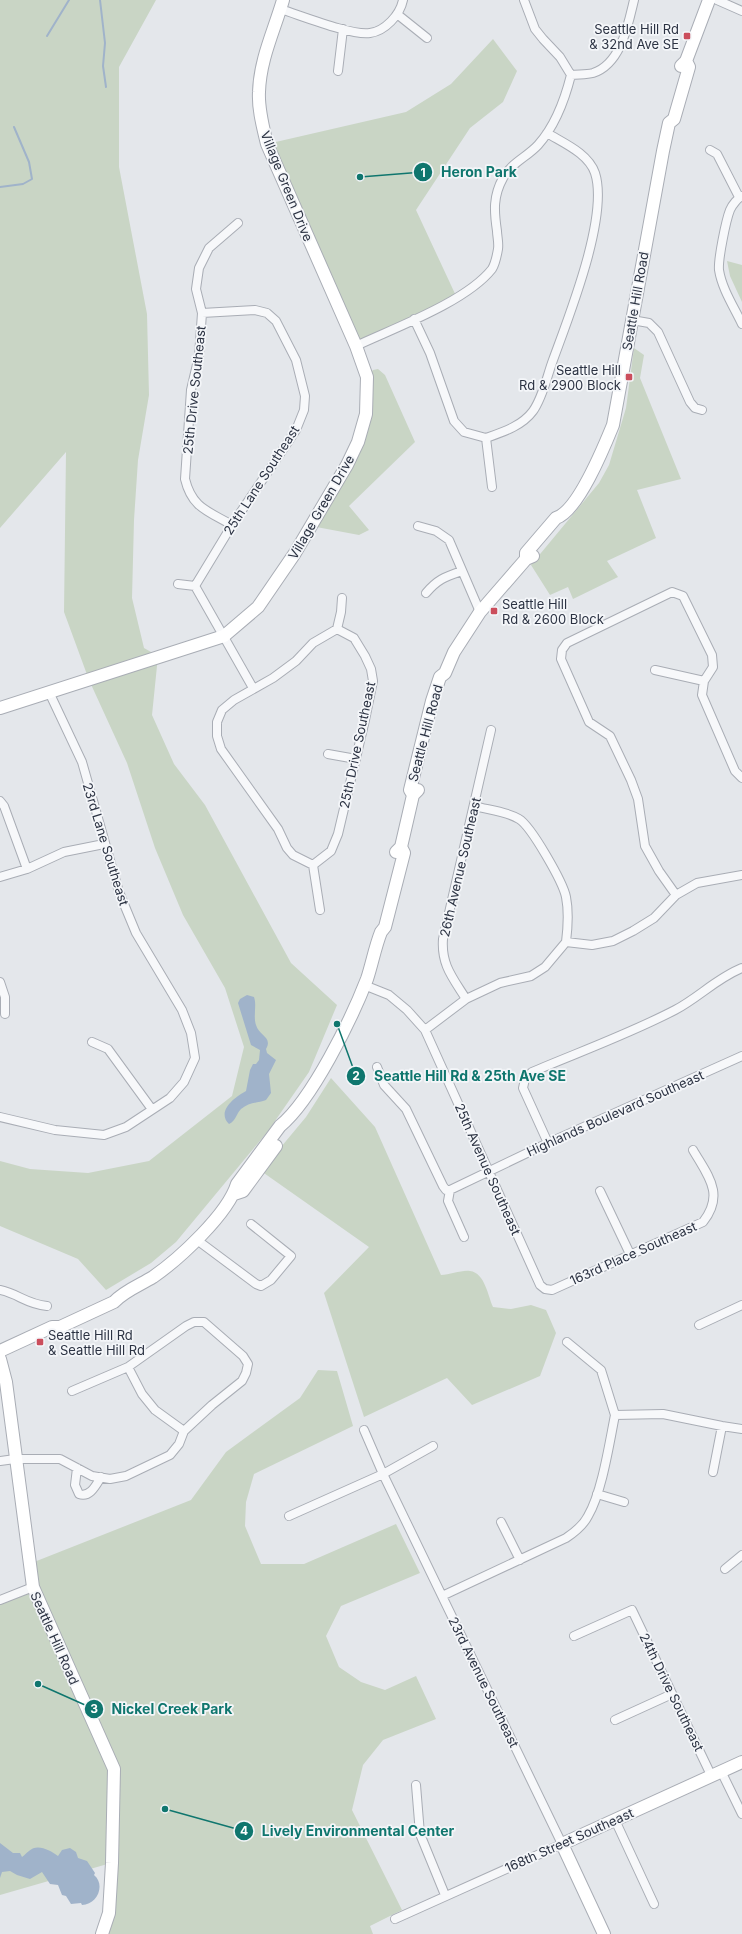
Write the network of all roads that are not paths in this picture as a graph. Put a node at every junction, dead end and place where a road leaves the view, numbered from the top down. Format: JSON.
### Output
{"nodes":[{"id":1,"x":403,"y":0,"type":"edge"},
{"id":2,"x":524,"y":0,"type":"edge"},
{"id":3,"x":634,"y":0,"type":"edge"},
{"id":4,"x":709,"y":0,"type":"edge"},
{"id":5,"x":717,"y":0,"type":"edge"},
{"id":6,"x":282,"y":5,"type":"edge"},
{"id":7,"x":742,"y":11,"type":"edge"},
{"id":8,"x":397,"y":14,"type":"junction"},
{"id":9,"x":343,"y":29,"type":"junction"},
{"id":10,"x":427,"y":38,"type":"dead end"},
{"id":11,"x":338,"y":72,"type":"dead end"},
{"id":12,"x":571,"y":75,"type":"junction"},
{"id":13,"x":547,"y":133,"type":"junction"},
{"id":14,"x":710,"y":150,"type":"dead end"},
{"id":15,"x":741,"y":196,"type":"edge"},
{"id":16,"x":238,"y":223,"type":"dead end"},
{"id":17,"x":202,"y":313,"type":"junction"},
{"id":18,"x":414,"y":319,"type":"junction"},
{"id":19,"x":632,"y":320,"type":"junction"},
{"id":20,"x":742,"y":324,"type":"edge"},
{"id":21,"x":356,"y":346,"type":"junction"},
{"id":22,"x":702,"y":410,"type":"dead end"},
{"id":23,"x":486,"y":438,"type":"junction"},
{"id":24,"x":492,"y":487,"type":"dead end"},
{"id":25,"x":232,"y":525,"type":"junction"},
{"id":26,"x":418,"y":526,"type":"dead end"},
{"id":27,"x":462,"y":571,"type":"junction"},
{"id":28,"x":178,"y":584,"type":"dead end"},
{"id":29,"x":195,"y":586,"type":"junction"},
{"id":30,"x":426,"y":593,"type":"dead end"},
{"id":31,"x":342,"y":598,"type":"dead end"},
{"id":32,"x":480,"y":612,"type":"junction"},
{"id":33,"x":337,"y":629,"type":"junction"},
{"id":34,"x":224,"y":636,"type":"junction"},
{"id":35,"x":655,"y":670,"type":"dead end"},
{"id":36,"x":704,"y":680,"type":"junction"},
{"id":37,"x":253,"y":688,"type":"junction"},
{"id":38,"x":49,"y":692,"type":"junction"},
{"id":39,"x":0,"y":708,"type":"edge"},
{"id":40,"x":491,"y":730,"type":"dead end"},
{"id":41,"x":328,"y":754,"type":"dead end"},
{"id":42,"x":356,"y":760,"type":"junction"},
{"id":43,"x":742,"y":778,"type":"edge"},
{"id":44,"x":0,"y":801,"type":"edge"},
{"id":45,"x":474,"y":806,"type":"junction"},
{"id":46,"x":104,"y":844,"type":"junction"},
{"id":47,"x":313,"y":865,"type":"junction"},
{"id":48,"x":27,"y":869,"type":"junction"},
{"id":49,"x":742,"y":875,"type":"edge"},
{"id":50,"x":0,"y":877,"type":"edge"},
{"id":51,"x":676,"y":895,"type":"junction"},
{"id":52,"x":320,"y":910,"type":"dead end"},
{"id":53,"x":566,"y":942,"type":"junction"},
{"id":54,"x":742,"y":968,"type":"edge"},
{"id":55,"x":0,"y":982,"type":"edge"},
{"id":56,"x":364,"y":985,"type":"junction"},
{"id":57,"x":466,"y":999,"type":"junction"},
{"id":58,"x":5,"y":1014,"type":"dead end"},
{"id":59,"x":425,"y":1030,"type":"junction"},
{"id":60,"x":92,"y":1042,"type":"dead end"},
{"id":61,"x":742,"y":1056,"type":"edge"},
{"id":62,"x":377,"y":1067,"type":"dead end"},
{"id":63,"x":152,"y":1108,"type":"junction"},
{"id":64,"x":0,"y":1117,"type":"edge"},
{"id":65,"x":548,"y":1144,"type":"junction"},
{"id":66,"x":693,"y":1150,"type":"dead end"},
{"id":67,"x":489,"y":1172,"type":"junction"},
{"id":68,"x":448,"y":1190,"type":"junction"},
{"id":69,"x":600,"y":1191,"type":"dead end"},
{"id":70,"x":251,"y":1224,"type":"dead end"},
{"id":71,"x":464,"y":1237,"type":"dead end"},
{"id":72,"x":197,"y":1240,"type":"junction"},
{"id":73,"x":630,"y":1254,"type":"junction"},
{"id":74,"x":545,"y":1289,"type":"joint"},
{"id":75,"x":0,"y":1290,"type":"edge"},
{"id":76,"x":742,"y":1305,"type":"edge"},
{"id":77,"x":47,"y":1306,"type":"dead end"},
{"id":78,"x":699,"y":1325,"type":"dead end"},
{"id":79,"x":567,"y":1342,"type":"dead end"},
{"id":80,"x":0,"y":1351,"type":"edge"},
{"id":81,"x":0,"y":1360,"type":"edge"},
{"id":82,"x":128,"y":1367,"type":"junction"},
{"id":83,"x":72,"y":1391,"type":"dead end"},
{"id":84,"x":615,"y":1415,"type":"junction"},
{"id":85,"x":722,"y":1426,"type":"junction"},
{"id":86,"x":742,"y":1429,"type":"edge"},
{"id":87,"x":364,"y":1430,"type":"dead end"},
{"id":88,"x":184,"y":1431,"type":"junction"},
{"id":89,"x":433,"y":1446,"type":"dead end"},
{"id":90,"x":15,"y":1459,"type":"junction"},
{"id":91,"x":0,"y":1461,"type":"edge"},
{"id":92,"x":78,"y":1468,"type":"junction"},
{"id":93,"x":713,"y":1472,"type":"dead end"},
{"id":94,"x":383,"y":1474,"type":"junction"},
{"id":95,"x":101,"y":1477,"type":"junction"},
{"id":96,"x":597,"y":1494,"type":"junction"},
{"id":97,"x":624,"y":1502,"type":"dead end"},
{"id":98,"x":289,"y":1516,"type":"dead end"},
{"id":99,"x":501,"y":1522,"type":"dead end"},
{"id":100,"x":742,"y":1555,"type":"edge"},
{"id":101,"x":520,"y":1560,"type":"junction"},
{"id":102,"x":725,"y":1569,"type":"dead end"},
{"id":103,"x":33,"y":1587,"type":"junction"},
{"id":104,"x":442,"y":1596,"type":"junction"},
{"id":105,"x":0,"y":1600,"type":"edge"},
{"id":106,"x":574,"y":1636,"type":"dead end"},
{"id":107,"x":672,"y":1694,"type":"junction"},
{"id":108,"x":615,"y":1720,"type":"dead end"},
{"id":109,"x":742,"y":1762,"type":"edge"},
{"id":110,"x":716,"y":1773,"type":"junction"},
{"id":111,"x":416,"y":1785,"type":"dead end"},
{"id":112,"x":742,"y":1814,"type":"edge"},
{"id":113,"x":615,"y":1820,"type":"junction"},
{"id":114,"x":562,"y":1844,"type":"junction"},
{"id":115,"x":445,"y":1895,"type":"junction"},
{"id":116,"x":654,"y":1904,"type":"dead end"},
{"id":117,"x":395,"y":1919,"type":"dead end"},
{"id":118,"x":102,"y":1934,"type":"edge"},
{"id":119,"x":604,"y":1934,"type":"edge"}],
"edges":[{"from":1,"to":8,"type":"street"},
{"from":2,"to":12,"type":"street"},
{"from":3,"to":12,"type":"street"},
{"from":4,"to":19,"type":"street","name":"Seattle Hill Road"},
{"from":5,"to":7,"type":"street"},
{"from":6,"to":9,"type":"street"},
{"from":6,"to":21,"type":"street","name":"Village Green Drive"},
{"from":8,"to":9,"type":"street"},
{"from":8,"to":10,"type":"street"},
{"from":9,"to":11,"type":"street"},
{"from":12,"to":13,"type":"street"},
{"from":13,"to":18,"type":"street"},
{"from":13,"to":23,"type":"street"},
{"from":14,"to":15,"type":"street"},
{"from":15,"to":20,"type":"street"},
{"from":16,"to":17,"type":"street","name":"25th Drive Southeast"},
{"from":17,"to":25,"type":"street","name":"25th Drive Southeast"},
{"from":17,"to":25,"type":"street","name":"25th Lane Southeast"},
{"from":18,"to":21,"type":"street"},
{"from":18,"to":23,"type":"street"},
{"from":19,"to":22,"type":"street"},
{"from":19,"to":32,"type":"street","name":"Seattle Hill Road"},
{"from":21,"to":34,"type":"street","name":"Village Green Drive"},
{"from":23,"to":24,"type":"street"},
{"from":25,"to":29,"type":"street","name":"25th Lane Southeast"},
{"from":26,"to":27,"type":"street"},
{"from":27,"to":30,"type":"street"},
{"from":27,"to":32,"type":"street"},
{"from":28,"to":29,"type":"street"},
{"from":29,"to":34,"type":"street"},
{"from":31,"to":33,"type":"street"},
{"from":32,"to":56,"type":"street","name":"Seattle Hill Road"},
{"from":33,"to":37,"type":"street"},
{"from":33,"to":42,"type":"street","name":"25th Drive Southeast"},
{"from":34,"to":37,"type":"street"},
{"from":34,"to":38,"type":"street","name":"Village Green Drive"},
{"from":35,"to":36,"type":"street"},
{"from":36,"to":43,"type":"street"},
{"from":36,"to":51,"type":"street"},
{"from":37,"to":47,"type":"street"},
{"from":38,"to":39,"type":"street","name":"Village Green Drive"},
{"from":38,"to":46,"type":"street","name":"23rd Lane Southeast"},
{"from":40,"to":45,"type":"street","name":"26th Avenue Southeast"},
{"from":41,"to":42,"type":"street"},
{"from":42,"to":47,"type":"street","name":"25th Drive Southeast"},
{"from":44,"to":48,"type":"street"},
{"from":45,"to":53,"type":"street"},
{"from":45,"to":57,"type":"street","name":"26th Avenue Southeast"},
{"from":46,"to":48,"type":"street"},
{"from":46,"to":63,"type":"street","name":"23rd Lane Southeast"},
{"from":47,"to":52,"type":"street"},
{"from":48,"to":50,"type":"street"},
{"from":49,"to":51,"type":"street"},
{"from":51,"to":53,"type":"street"},
{"from":53,"to":57,"type":"street"},
{"from":54,"to":65,"type":"street"},
{"from":55,"to":58,"type":"street"},
{"from":56,"to":59,"type":"street","name":"25th Avenue Southeast"},
{"from":56,"to":72,"type":"street","name":"Seattle Hill Road"},
{"from":57,"to":59,"type":"street"},
{"from":59,"to":67,"type":"street","name":"25th Avenue Southeast"},
{"from":60,"to":63,"type":"street"},
{"from":61,"to":65,"type":"street","name":"Highlands Boulevard Southeast"},
{"from":62,"to":68,"type":"street"},
{"from":63,"to":64,"type":"street"},
{"from":65,"to":67,"type":"street","name":"Highlands Boulevard Southeast"},
{"from":66,"to":73,"type":"street","name":"163rd Place Southeast"},
{"from":67,"to":68,"type":"street","name":"Highlands Boulevard Southeast"},
{"from":67,"to":74,"type":"street","name":"25th Avenue Southeast"},
{"from":68,"to":71,"type":"street"},
{"from":69,"to":73,"type":"street"},
{"from":70,"to":72,"type":"street"},
{"from":72,"to":80,"type":"street","name":"Seattle Hill Road"},
{"from":73,"to":74,"type":"street","name":"163rd Place Southeast"},
{"from":75,"to":77,"type":"street"},
{"from":76,"to":78,"type":"street"},
{"from":79,"to":84,"type":"street"},
{"from":81,"to":90,"type":"street","name":"Seattle Hill Road"},
{"from":82,"to":83,"type":"street"},
{"from":82,"to":88,"type":"street"},
{"from":82,"to":88,"type":"street"},
{"from":84,"to":85,"type":"street"},
{"from":84,"to":96,"type":"street"},
{"from":85,"to":86,"type":"street"},
{"from":85,"to":93,"type":"street"},
{"from":87,"to":94,"type":"street","name":"23rd Avenue Southeast"},
{"from":88,"to":95,"type":"street"},
{"from":89,"to":94,"type":"street"},
{"from":90,"to":91,"type":"street"},
{"from":90,"to":92,"type":"street"},
{"from":90,"to":103,"type":"street","name":"Seattle Hill Road"},
{"from":92,"to":95,"type":"street"},
{"from":92,"to":95,"type":"street"},
{"from":94,"to":98,"type":"street"},
{"from":94,"to":104,"type":"street","name":"23rd Avenue Southeast"},
{"from":96,"to":97,"type":"street"},
{"from":96,"to":101,"type":"street"},
{"from":99,"to":101,"type":"street"},
{"from":100,"to":102,"type":"street"},
{"from":101,"to":104,"type":"street"},
{"from":103,"to":105,"type":"street"},
{"from":103,"to":118,"type":"street","name":"Seattle Hill Road"},
{"from":104,"to":114,"type":"street","name":"23rd Avenue Southeast"},
{"from":106,"to":107,"type":"street","name":"24th Drive Southeast"},
{"from":107,"to":108,"type":"street"},
{"from":107,"to":110,"type":"street","name":"24th Drive Southeast"},
{"from":109,"to":110,"type":"street","name":"168th Street Southeast"},
{"from":110,"to":112,"type":"street","name":"24th Drive Southeast"},
{"from":110,"to":113,"type":"street","name":"168th Street Southeast"},
{"from":111,"to":115,"type":"street"},
{"from":113,"to":114,"type":"street","name":"168th Street Southeast"},
{"from":113,"to":116,"type":"street"},
{"from":114,"to":115,"type":"street","name":"168th Street Southeast"},
{"from":114,"to":119,"type":"street","name":"23rd Avenue Southeast"},
{"from":115,"to":117,"type":"street","name":"168th Street Southeast"}]}
